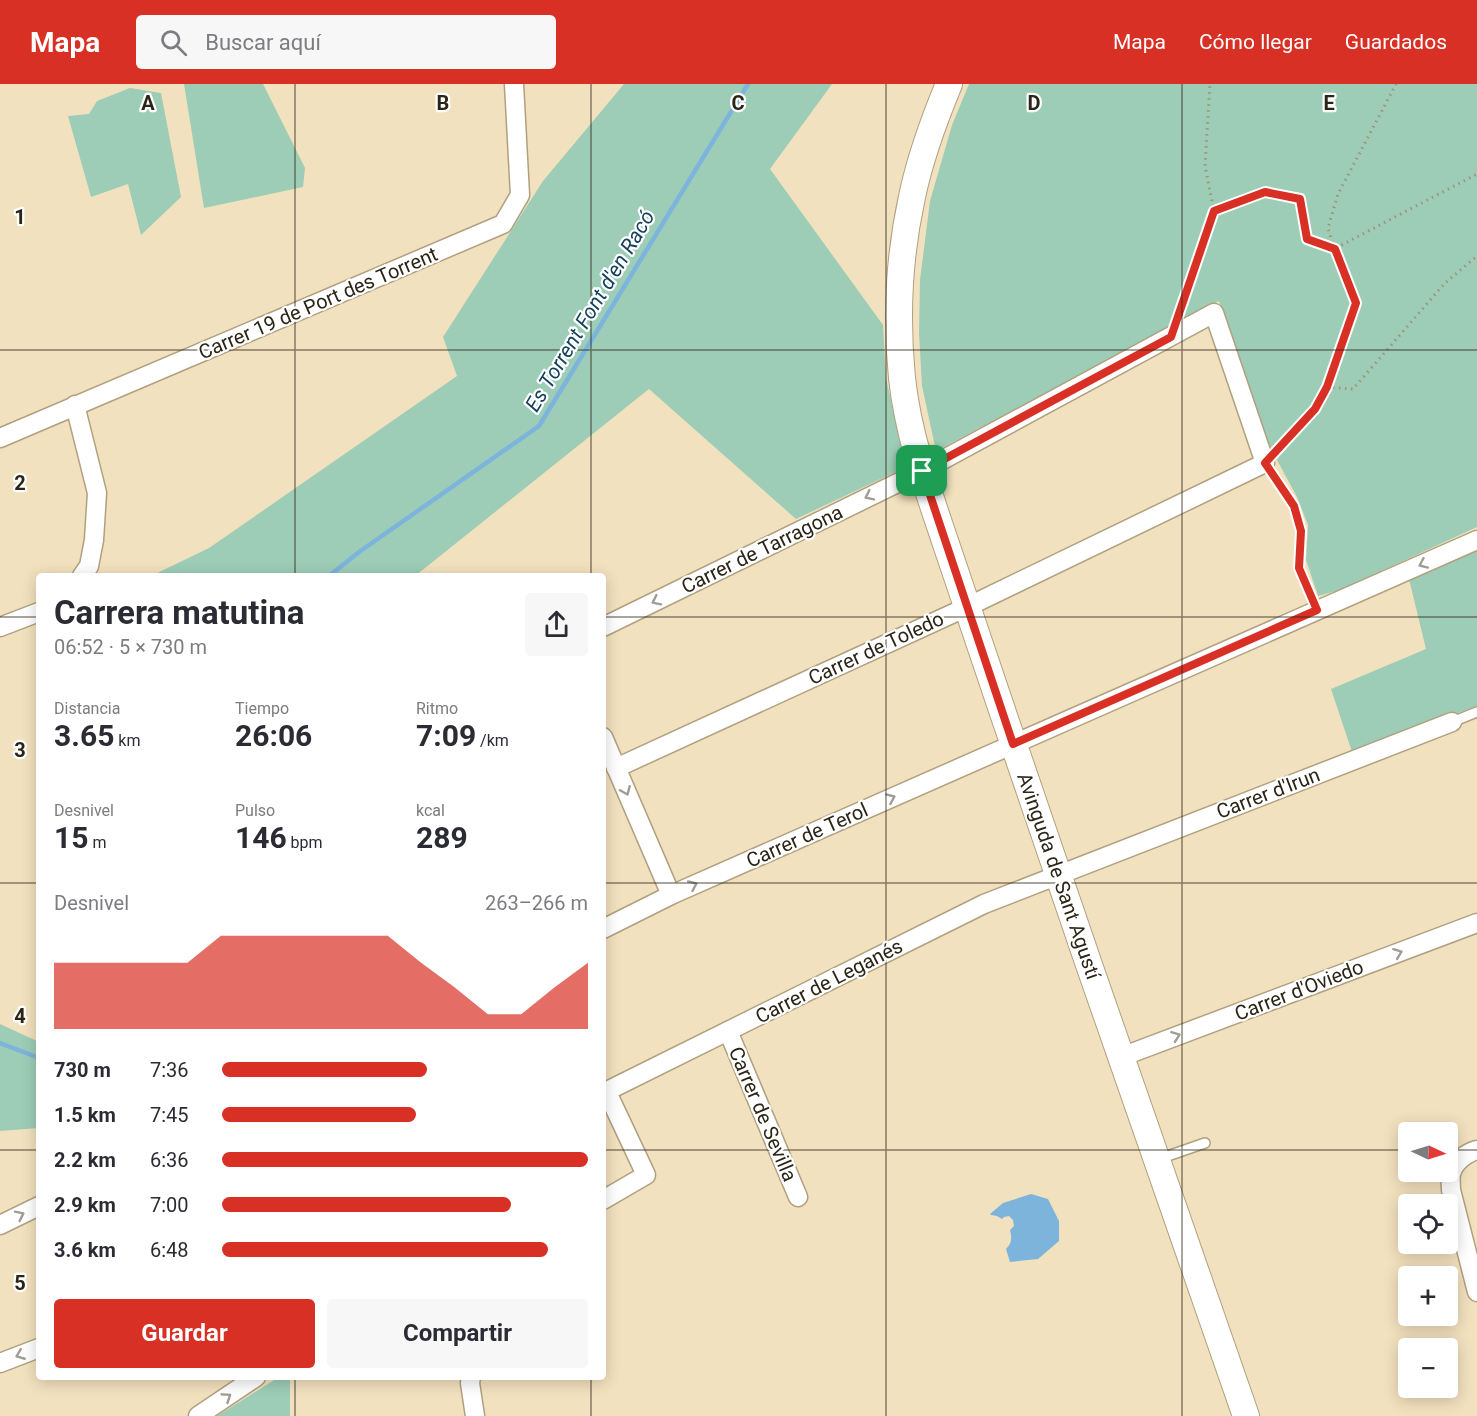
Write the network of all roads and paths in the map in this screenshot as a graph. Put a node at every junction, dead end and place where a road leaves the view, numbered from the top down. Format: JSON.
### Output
{"nodes":[{"id":1,"x":514,"y":84,"type":"edge"},
{"id":2,"x":950,"y":84,"type":"edge"},
{"id":3,"x":1210,"y":84,"type":"edge"},
{"id":4,"x":1396,"y":84,"type":"edge"},
{"id":5,"x":1477,"y":174,"type":"edge"},
{"id":6,"x":1214,"y":211,"type":"junction"},
{"id":7,"x":1335,"y":249,"type":"junction"},
{"id":8,"x":1477,"y":256,"type":"edge"},
{"id":9,"x":1171,"y":337,"type":"junction"},
{"id":10,"x":1327,"y":387,"type":"junction"},
{"id":11,"x":75,"y":405,"type":"junction"},
{"id":12,"x":0,"y":438,"type":"edge"},
{"id":13,"x":1265,"y":463,"type":"junction"},
{"id":14,"x":922,"y":471,"type":"junction"},
{"id":15,"x":1477,"y":540,"type":"edge"},
{"id":16,"x":84,"y":573,"type":"edge"},
{"id":17,"x":967,"y":607,"type":"junction"},
{"id":18,"x":1317,"y":610,"type":"junction"},
{"id":19,"x":36,"y":613,"type":"edge"},
{"id":20,"x":606,"y":626,"type":"edge"},
{"id":21,"x":0,"y":627,"type":"edge"},
{"id":22,"x":1477,"y":712,"type":"edge"},
{"id":23,"x":1452,"y":722,"type":"joint"},
{"id":24,"x":606,"y":744,"type":"edge"},
{"id":25,"x":1013,"y":744,"type":"junction"},
{"id":26,"x":616,"y":768,"type":"junction"},
{"id":27,"x":1058,"y":874,"type":"junction"},
{"id":28,"x":671,"y":895,"type":"junction"},
{"id":29,"x":1477,"y":923,"type":"edge"},
{"id":30,"x":606,"y":928,"type":"edge"},
{"id":31,"x":728,"y":1031,"type":"junction"},
{"id":32,"x":1121,"y":1057,"type":"junction"},
{"id":33,"x":606,"y":1092,"type":"edge"},
{"id":34,"x":606,"y":1094,"type":"edge"},
{"id":35,"x":1205,"y":1143,"type":"dead end"},
{"id":36,"x":1477,"y":1150,"type":"edge"},
{"id":37,"x":1157,"y":1160,"type":"junction"},
{"id":38,"x":798,"y":1197,"type":"dead end"},
{"id":39,"x":606,"y":1198,"type":"edge"},
{"id":40,"x":36,"y":1207,"type":"edge"},
{"id":41,"x":0,"y":1225,"type":"edge"},
{"id":42,"x":1477,"y":1292,"type":"edge"},
{"id":43,"x":36,"y":1349,"type":"edge"},
{"id":44,"x":0,"y":1363,"type":"edge"},
{"id":45,"x":252,"y":1380,"type":"edge"},
{"id":46,"x":470,"y":1380,"type":"edge"},
{"id":47,"x":198,"y":1416,"type":"edge"},
{"id":48,"x":475,"y":1416,"type":"edge"},
{"id":49,"x":1246,"y":1416,"type":"edge"}],
"edges":[{"from":1,"to":11,"type":"street","name":"Carrer 19 de Port des Torrent"},
{"from":2,"to":14,"type":"street","name":"Avinguda de Sant Agustí"},
{"from":3,"to":6,"type":"path"},
{"from":4,"to":7,"type":"path"},
{"from":5,"to":7,"type":"path"},
{"from":6,"to":7,"type":"path"},
{"from":6,"to":9,"type":"path"},
{"from":7,"to":10,"type":"path"},
{"from":8,"to":10,"type":"path"},
{"from":9,"to":13,"type":"street","name":"Carrer de Tarragona"},
{"from":9,"to":14,"type":"street","name":"Carrer de Tarragona"},
{"from":10,"to":13,"type":"path"},
{"from":11,"to":12,"type":"street","name":"Carrer 19 de Port des Torrent"},
{"from":11,"to":16,"type":"street"},
{"from":13,"to":17,"type":"street","name":"Carrer de Toledo"},
{"from":13,"to":18,"type":"path"},
{"from":14,"to":17,"type":"street","name":"Avinguda de Sant Agustí"},
{"from":14,"to":20,"type":"street","name":"Carrer de Tarragona","one_way":true},
{"from":15,"to":18,"type":"street","name":"Carrer de Terol","one_way":true},
{"from":17,"to":25,"type":"street","name":"Avinguda de Sant Agustí"},
{"from":17,"to":26,"type":"street","name":"Carrer de Toledo"},
{"from":18,"to":25,"type":"street","name":"Carrer de Terol"},
{"from":19,"to":21,"type":"street"},
{"from":22,"to":23,"type":"lane","name":"Carrer d'Irun"},
{"from":23,"to":27,"type":"street","name":"Carrer d'Irun"},
{"from":24,"to":26,"type":"street"},
{"from":25,"to":27,"type":"street","name":"Avinguda de Sant Agustí"},
{"from":28,"to":25,"type":"street","name":"Carrer de Terol","one_way":true},
{"from":26,"to":28,"type":"street","one_way":true},
{"from":27,"to":31,"type":"street","name":"Carrer de Leganés"},
{"from":27,"to":32,"type":"street","name":"Avinguda de Sant Agustí"},
{"from":28,"to":30,"type":"street","name":"Carrer de Terol"},
{"from":32,"to":29,"type":"street","name":"Carrer d'Oviedo","one_way":true},
{"from":31,"to":33,"type":"street","name":"Carrer de Leganés"},
{"from":31,"to":38,"type":"street","name":"Carrer de Sevilla"},
{"from":32,"to":37,"type":"street","name":"Avinguda de Sant Agustí"},
{"from":34,"to":39,"type":"street"},
{"from":35,"to":37,"type":"lane"},
{"from":36,"to":42,"type":"street"},
{"from":37,"to":49,"type":"street","name":"Avinguda de Sant Agustí"},
{"from":41,"to":40,"type":"street","one_way":true},
{"from":43,"to":44,"type":"street","one_way":true},
{"from":47,"to":45,"type":"street","one_way":true},
{"from":46,"to":48,"type":"street"}]}
